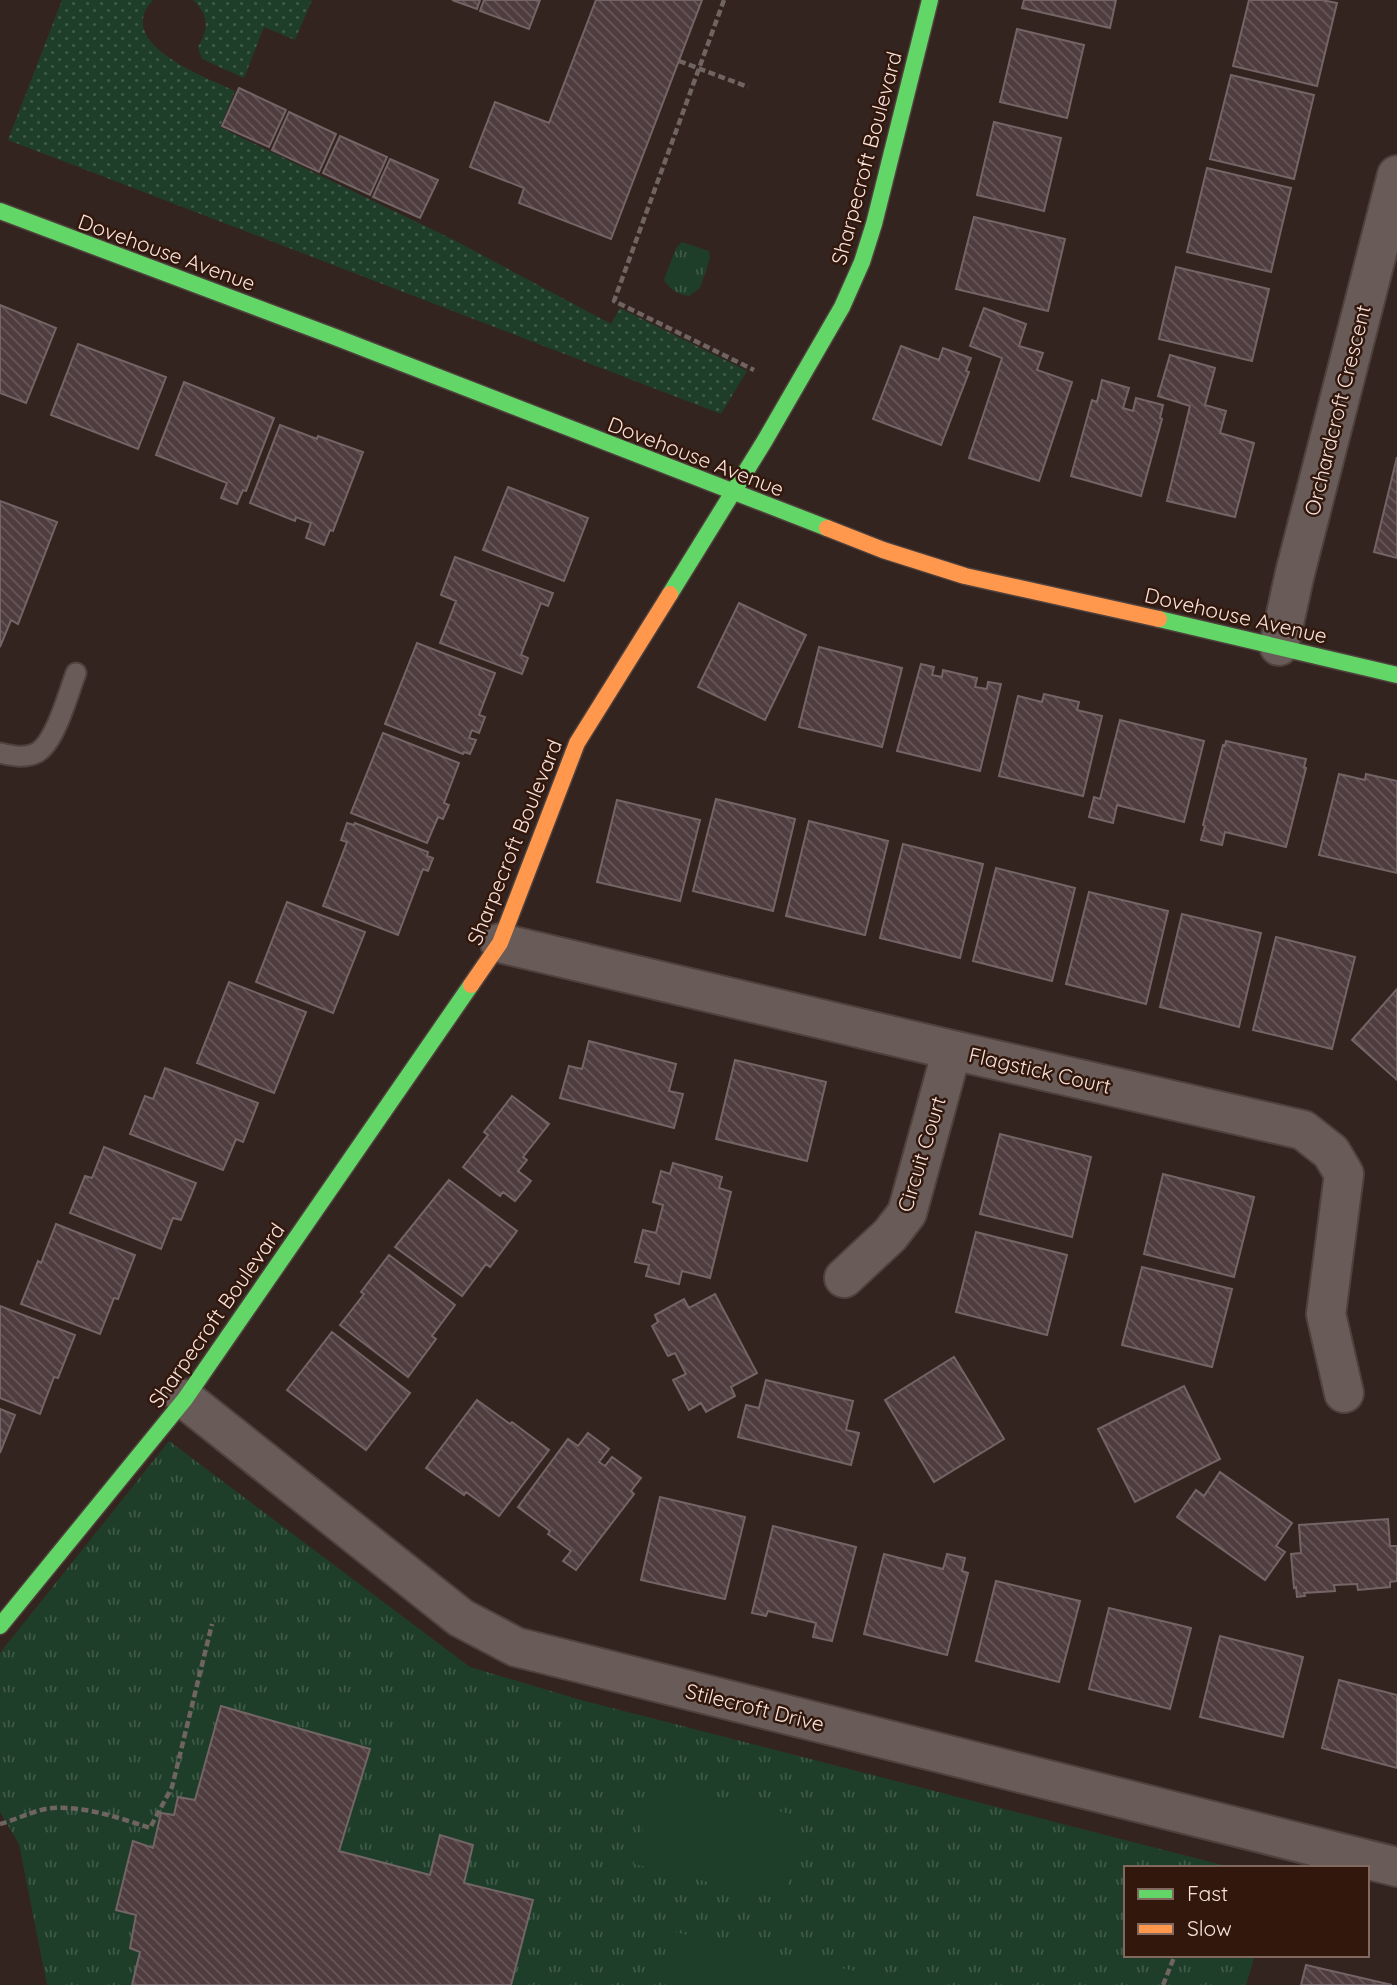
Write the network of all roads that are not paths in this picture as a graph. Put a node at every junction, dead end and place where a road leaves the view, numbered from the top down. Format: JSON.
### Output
{"nodes":[{"id":1,"x":930,"y":0,"type":"edge"},
{"id":2,"x":1397,"y":175,"type":"edge"},
{"id":3,"x":0,"y":211,"type":"edge"},
{"id":4,"x":731,"y":492,"type":"junction"},
{"id":5,"x":1279,"y":646,"type":"junction"},
{"id":6,"x":76,"y":673,"type":"dead end"},
{"id":7,"x":1397,"y":676,"type":"edge"},
{"id":8,"x":0,"y":753,"type":"edge"},
{"id":9,"x":500,"y":943,"type":"junction"},
{"id":10,"x":952,"y":1050,"type":"junction"},
{"id":11,"x":844,"y":1278,"type":"dead end"},
{"id":12,"x":1344,"y":1393,"type":"dead end"},
{"id":13,"x":185,"y":1399,"type":"junction"},
{"id":14,"x":0,"y":1626,"type":"edge"},
{"id":15,"x":1397,"y":1867,"type":"edge"}],
"edges":[{"from":1,"to":4,"type":"street","name":"Sharpecroft Boulevard"},
{"from":2,"to":5,"type":"street","name":"Orchardcroft Crescent"},
{"from":3,"to":4,"type":"street","name":"Dovehouse Avenue"},
{"from":4,"to":5,"type":"street","name":"Dovehouse Avenue"},
{"from":4,"to":9,"type":"street","name":"Sharpecroft Boulevard"},
{"from":5,"to":7,"type":"street","name":"Dovehouse Avenue"},
{"from":6,"to":8,"type":"lane"},
{"from":9,"to":10,"type":"street","name":"Flagstick Court"},
{"from":9,"to":13,"type":"street","name":"Sharpecroft Boulevard"},
{"from":10,"to":11,"type":"street","name":"Circuit Court"},
{"from":10,"to":12,"type":"street","name":"Flagstick Court"},
{"from":13,"to":14,"type":"street","name":"Sharpecroft Boulevard"},
{"from":13,"to":15,"type":"street","name":"Stilecroft Drive"}]}
